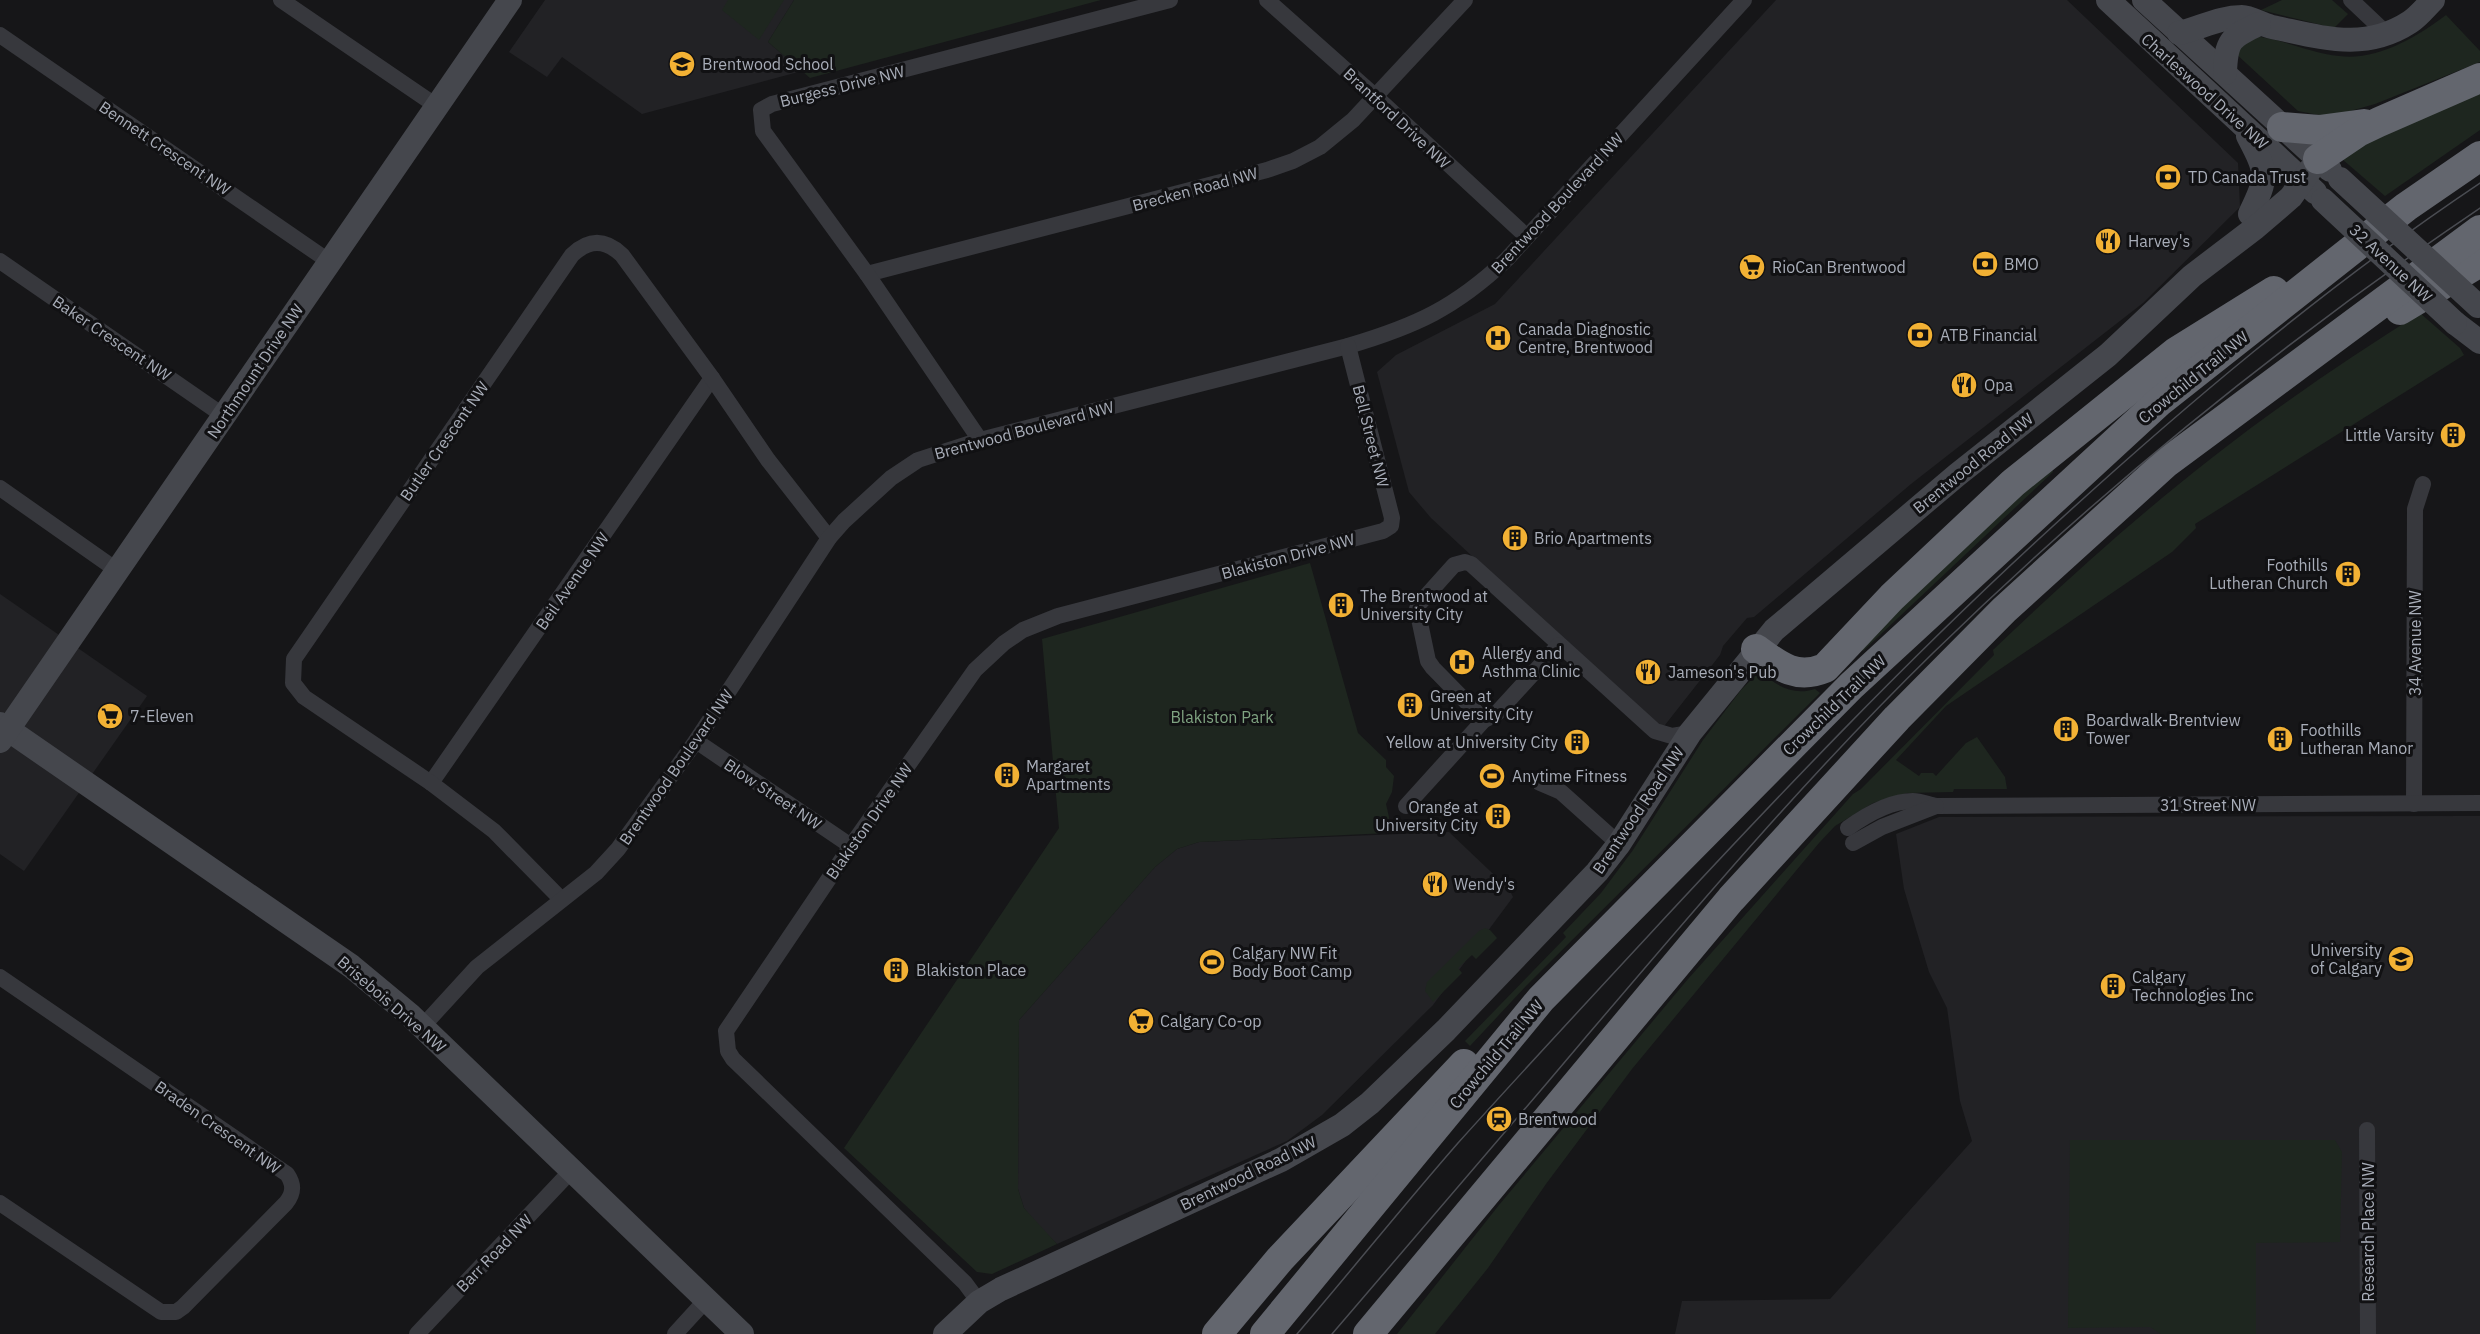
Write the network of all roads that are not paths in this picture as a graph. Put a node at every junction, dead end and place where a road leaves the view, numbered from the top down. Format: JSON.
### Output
{"nodes":[{"id":1,"x":281,"y":0,"type":"edge"},
{"id":2,"x":510,"y":0,"type":"edge"},
{"id":3,"x":1170,"y":0,"type":"edge"},
{"id":4,"x":1268,"y":0,"type":"edge"},
{"id":5,"x":1466,"y":0,"type":"edge"},
{"id":6,"x":1744,"y":0,"type":"edge"},
{"id":7,"x":2108,"y":0,"type":"edge"},
{"id":8,"x":2144,"y":0,"type":"edge"},
{"id":9,"x":2351,"y":0,"type":"edge"},
{"id":10,"x":2433,"y":0,"type":"edge"},
{"id":11,"x":2259,"y":24,"type":"junction"},
{"id":12,"x":2180,"y":33,"type":"junction"},
{"id":13,"x":2387,"y":34,"type":"junction"},
{"id":14,"x":0,"y":35,"type":"edge"},
{"id":15,"x":2225,"y":73,"type":"junction"},
{"id":16,"x":2480,"y":78,"type":"edge"},
{"id":17,"x":1376,"y":97,"type":"junction"},
{"id":18,"x":438,"y":107,"type":"junction"},
{"id":19,"x":2379,"y":122,"type":"junction"},
{"id":20,"x":2241,"y":124,"type":"junction"},
{"id":21,"x":2282,"y":127,"type":"junction"},
{"id":22,"x":2480,"y":156,"type":"edge"},
{"id":23,"x":2305,"y":171,"type":"junction"},
{"id":24,"x":2406,"y":207,"type":"junction"},
{"id":25,"x":2250,"y":214,"type":"junction"},
{"id":26,"x":2480,"y":230,"type":"edge"},
{"id":27,"x":1526,"y":236,"type":"junction"},
{"id":28,"x":2223,"y":253,"type":"junction"},
{"id":29,"x":0,"y":261,"type":"edge"},
{"id":30,"x":330,"y":262,"type":"junction"},
{"id":31,"x":2480,"y":262,"type":"edge"},
{"id":32,"x":867,"y":274,"type":"junction"},
{"id":33,"x":2479,"y":306,"type":"edge"},
{"id":34,"x":2480,"y":342,"type":"edge"},
{"id":35,"x":1348,"y":346,"type":"junction"},
{"id":36,"x":2317,"y":350,"type":"junction"},
{"id":37,"x":712,"y":378,"type":"junction"},
{"id":38,"x":224,"y":416,"type":"junction"},
{"id":39,"x":980,"y":440,"type":"junction"},
{"id":40,"x":2422,"y":484,"type":"dead end"},
{"id":41,"x":0,"y":488,"type":"edge"},
{"id":42,"x":1391,"y":526,"type":"joint"},
{"id":43,"x":829,"y":538,"type":"junction"},
{"id":44,"x":118,"y":571,"type":"junction"},
{"id":45,"x":1559,"y":645,"type":"junction"},
{"id":46,"x":1756,"y":649,"type":"junction"},
{"id":47,"x":1484,"y":720,"type":"junction"},
{"id":48,"x":3,"y":732,"type":"edge"},
{"id":49,"x":1690,"y":733,"type":"junction"},
{"id":50,"x":696,"y":741,"type":"junction"},
{"id":51,"x":431,"y":783,"type":"junction"},
{"id":52,"x":1540,"y":783,"type":"dead end"},
{"id":53,"x":2480,"y":803,"type":"edge"},
{"id":54,"x":2414,"y":804,"type":"junction"},
{"id":55,"x":1406,"y":806,"type":"dead end"},
{"id":56,"x":1851,"y":835,"type":"dead end"},
{"id":57,"x":1619,"y":844,"type":"junction"},
{"id":58,"x":850,"y":846,"type":"junction"},
{"id":59,"x":561,"y":900,"type":"junction"},
{"id":60,"x":0,"y":977,"type":"edge"},
{"id":61,"x":1540,"y":999,"type":"junction"},
{"id":62,"x":422,"y":1027,"type":"junction"},
{"id":63,"x":2367,"y":1130,"type":"dead end"},
{"id":64,"x":571,"y":1171,"type":"junction"},
{"id":65,"x":0,"y":1203,"type":"edge"},
{"id":66,"x":1407,"y":1287,"type":"junction"},
{"id":67,"x":706,"y":1300,"type":"junction"},
{"id":68,"x":979,"y":1302,"type":"junction"},
{"id":69,"x":417,"y":1334,"type":"edge"},
{"id":70,"x":675,"y":1334,"type":"edge"},
{"id":71,"x":742,"y":1334,"type":"edge"},
{"id":72,"x":945,"y":1334,"type":"edge"},
{"id":73,"x":1217,"y":1334,"type":"edge"},
{"id":74,"x":1265,"y":1334,"type":"edge"},
{"id":75,"x":1368,"y":1334,"type":"edge"},
{"id":76,"x":1385,"y":1334,"type":"edge"},
{"id":77,"x":2368,"y":1334,"type":"edge"}],
"edges":[{"from":1,"to":18,"type":"street"},
{"from":2,"to":18,"type":"street","name":"Northmount Drive NW"},
{"from":3,"to":32,"type":"street","name":"Burgess Drive NW"},
{"from":4,"to":17,"type":"street","name":"Brantford Drive NW"},
{"from":5,"to":17,"type":"street","name":"Brecken Road NW"},
{"from":6,"to":27,"type":"street","name":"Brentwood Boulevard NW"},
{"from":7,"to":20,"type":"street","name":"Charleswood Drive NW"},
{"from":8,"to":12,"type":"street","name":"Charleswood Drive NW"},
{"from":9,"to":13,"type":"street"},
{"from":10,"to":13,"type":"street"},
{"from":11,"to":12,"type":"street"},
{"from":11,"to":13,"type":"street"},
{"from":11,"to":15,"type":"street"},
{"from":12,"to":15,"type":"street","name":"Charleswood Drive NW"},
{"from":14,"to":30,"type":"street","name":"Bennett Crescent NW"},
{"from":15,"to":21,"type":"street","name":"Charleswood Drive NW"},
{"from":16,"to":19,"type":"highway"},
{"from":17,"to":27,"type":"street","name":"Brantford Drive NW"},
{"from":17,"to":32,"type":"street","name":"Brecken Road NW"},
{"from":18,"to":30,"type":"street","name":"Northmount Drive NW"},
{"from":19,"to":21,"type":"highway"},
{"from":19,"to":23,"type":"highway"},
{"from":20,"to":23,"type":"street","name":"Charleswood Drive NW"},
{"from":20,"to":25,"type":"street"},
{"from":21,"to":23,"type":"street","name":"Charleswood Drive NW"},
{"from":22,"to":24,"type":"highway","name":"Crowchild Trail NW"},
{"from":23,"to":25,"type":"street","name":"Brentwood Road NW"},
{"from":23,"to":28,"type":"street","name":"Brentwood Road NW"},
{"from":23,"to":33,"type":"street","name":"32 Avenue NW","bridge":true},
{"from":23,"to":34,"type":"street","name":"32 Avenue NW","bridge":true},
{"from":24,"to":46,"type":"highway"},
{"from":24,"to":61,"type":"highway","name":"Crowchild Trail NW"},
{"from":25,"to":28,"type":"street","name":"Brentwood Road NW"},
{"from":26,"to":36,"type":"highway"},
{"from":27,"to":35,"type":"street","name":"Brentwood Boulevard NW"},
{"from":28,"to":46,"type":"street","name":"Brentwood Road NW"},
{"from":29,"to":38,"type":"street","name":"Baker Crescent NW"},
{"from":30,"to":38,"type":"street","name":"Northmount Drive NW"},
{"from":31,"to":36,"type":"highway"},
{"from":32,"to":39,"type":"street","name":"Burgess Drive NW"},
{"from":35,"to":39,"type":"street","name":"Brentwood Boulevard NW"},
{"from":35,"to":42,"type":"street","name":"Bell Street NW"},
{"from":36,"to":66,"type":"highway"},
{"from":37,"to":43,"type":"street","name":"Butler Crescent NW"},
{"from":37,"to":51,"type":"street","name":"Beil Avenue NW"},
{"from":37,"to":51,"type":"street","name":"Butler Crescent NW"},
{"from":38,"to":44,"type":"street","name":"Northmount Drive NW"},
{"from":39,"to":43,"type":"street","name":"Brentwood Boulevard NW"},
{"from":40,"to":54,"type":"street","name":"34 Avenue NW"},
{"from":41,"to":44,"type":"street"},
{"from":42,"to":58,"type":"street","name":"Blakiston Drive NW"},
{"from":43,"to":50,"type":"street","name":"Brentwood Boulevard NW"},
{"from":44,"to":48,"type":"street","name":"Northmount Drive NW"},
{"from":45,"to":47,"type":"street"},
{"from":45,"to":47,"type":"street"},
{"from":45,"to":49,"type":"street"},
{"from":46,"to":49,"type":"street","name":"Brentwood Road NW"},
{"from":47,"to":55,"type":"street"},
{"from":48,"to":62,"type":"street","name":"Brisebois Drive NW"},
{"from":49,"to":57,"type":"street","name":"Brentwood Road NW"},
{"from":50,"to":58,"type":"street","name":"Blow Street NW"},
{"from":50,"to":59,"type":"street","name":"Brentwood Boulevard NW"},
{"from":51,"to":59,"type":"street","name":"Butler Crescent NW"},
{"from":52,"to":57,"type":"street"},
{"from":53,"to":54,"type":"street","name":"31 Street NW"},
{"from":54,"to":56,"type":"street","name":"31 Street NW"},
{"from":57,"to":68,"type":"street","name":"Brentwood Road NW"},
{"from":58,"to":68,"type":"street","name":"Blakiston Drive NW"},
{"from":59,"to":62,"type":"street","name":"Brentwood Boulevard NW"},
{"from":60,"to":65,"type":"street","name":"Braden Crescent NW"},
{"from":61,"to":73,"type":"highway"},
{"from":61,"to":74,"type":"highway","name":"Crowchild Trail NW"},
{"from":62,"to":64,"type":"street","name":"Brisebois Drive NW"},
{"from":63,"to":77,"type":"street","name":"Research Place NW"},
{"from":64,"to":67,"type":"street","name":"Brisebois Drive NW"},
{"from":64,"to":69,"type":"street","name":"Barr Road NW"},
{"from":66,"to":75,"type":"highway"},
{"from":66,"to":76,"type":"highway"},
{"from":67,"to":70,"type":"street"},
{"from":67,"to":71,"type":"street","name":"Brisebois Drive NW"},
{"from":68,"to":72,"type":"street","name":"Brentwood Road NW"}]}
